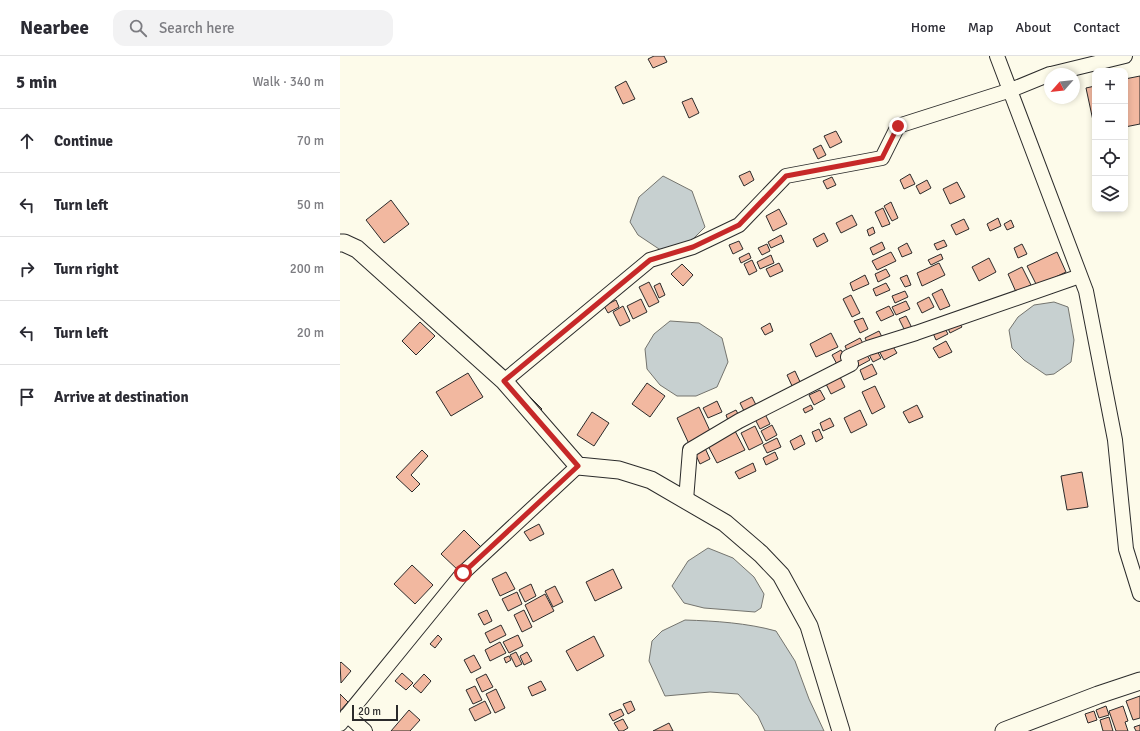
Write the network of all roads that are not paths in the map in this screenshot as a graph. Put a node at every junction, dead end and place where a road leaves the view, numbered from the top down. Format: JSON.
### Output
{"nodes":[{"id":1,"x":997,"y":56,"type":"edge"},
{"id":2,"x":1125,"y":56,"type":"edge"},
{"id":3,"x":1075,"y":68,"type":"edge"},
{"id":4,"x":1044,"y":76,"type":"edge"},
{"id":5,"x":1011,"y":90,"type":"junction"},
{"id":6,"x":341,"y":241,"type":"edge"},
{"id":7,"x":1080,"y":276,"type":"junction"},
{"id":8,"x":504,"y":381,"type":"junction"},
{"id":9,"x":578,"y":466,"type":"junction"},
{"id":10,"x":686,"y":500,"type":"junction"},
{"id":11,"x":1140,"y":594,"type":"edge"},
{"id":12,"x":1140,"y":681,"type":"edge"},
{"id":13,"x":344,"y":720,"type":"edge"},
{"id":14,"x":365,"y":731,"type":"edge"},
{"id":15,"x":841,"y":731,"type":"edge"},
{"id":16,"x":1004,"y":731,"type":"edge"}],
"edges":[{"from":1,"to":5,"type":"street"},
{"from":2,"to":3,"type":"street"},
{"from":4,"to":5,"type":"street"},
{"from":5,"to":7,"type":"street"},
{"from":5,"to":8,"type":"street"},
{"from":6,"to":8,"type":"street"},
{"from":7,"to":10,"type":"street"},
{"from":7,"to":11,"type":"street"},
{"from":8,"to":9,"type":"street"},
{"from":9,"to":10,"type":"street"},
{"from":9,"to":13,"type":"street"},
{"from":10,"to":15,"type":"street"},
{"from":12,"to":16,"type":"street"},
{"from":13,"to":14,"type":"street"}]}
